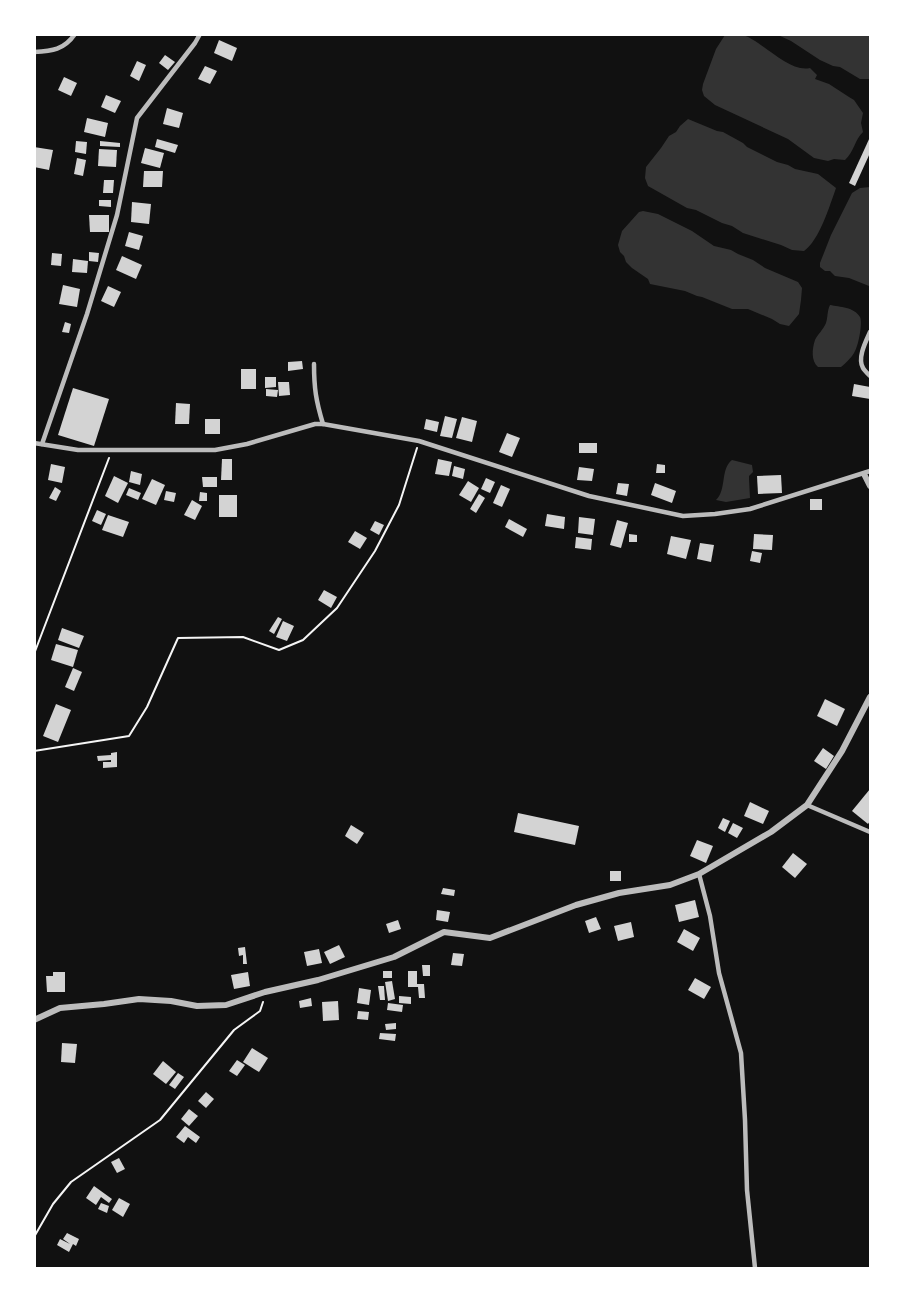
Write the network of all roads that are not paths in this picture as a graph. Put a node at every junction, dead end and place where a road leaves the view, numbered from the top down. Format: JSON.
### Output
{"nodes":[{"id":1,"x":75,"y":34,"type":"edge"},
{"id":2,"x":200,"y":34,"type":"edge"},
{"id":3,"x":34,"y":52,"type":"edge"},
{"id":4,"x":870,"y":332,"type":"edge"},
{"id":5,"x":314,"y":364,"type":"dead end"},
{"id":6,"x":870,"y":376,"type":"edge"},
{"id":7,"x":323,"y":424,"type":"junction"},
{"id":8,"x":34,"y":443,"type":"edge"},
{"id":9,"x":42,"y":444,"type":"junction"},
{"id":10,"x":867,"y":472,"type":"edge"},
{"id":11,"x":870,"y":486,"type":"edge"},
{"id":12,"x":870,"y":697,"type":"edge"},
{"id":13,"x":807,"y":805,"type":"junction"},
{"id":14,"x":870,"y":832,"type":"edge"},
{"id":15,"x":699,"y":874,"type":"junction"},
{"id":16,"x":34,"y":1020,"type":"edge"},
{"id":17,"x":754,"y":1269,"type":"edge"}],
"edges":[{"from":1,"to":3,"type":"street"},
{"from":2,"to":9,"type":"street"},
{"from":4,"to":6,"type":"street"},
{"from":5,"to":7,"type":"street"},
{"from":7,"to":9,"type":"street"},
{"from":7,"to":10,"type":"street"},
{"from":8,"to":9,"type":"street"},
{"from":10,"to":11,"type":"street"},
{"from":12,"to":13,"type":"street"},
{"from":13,"to":14,"type":"street"},
{"from":13,"to":15,"type":"street"},
{"from":15,"to":16,"type":"street"},
{"from":15,"to":17,"type":"street"}]}
